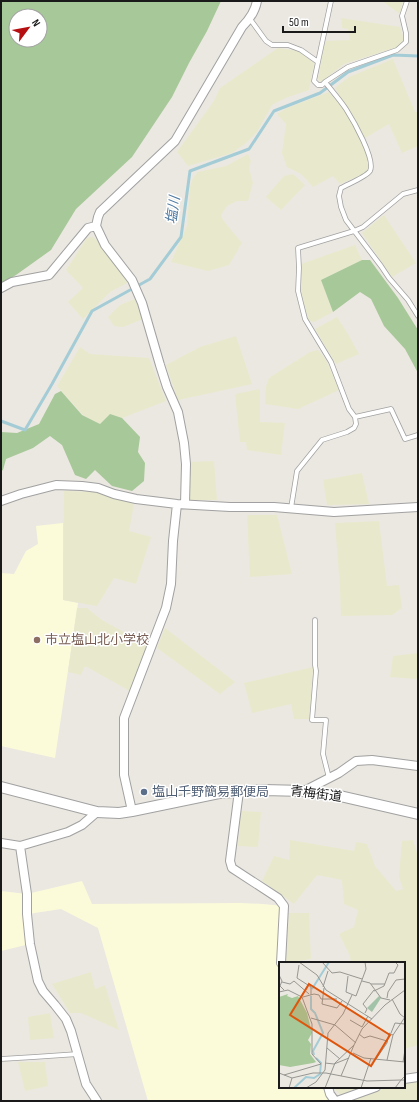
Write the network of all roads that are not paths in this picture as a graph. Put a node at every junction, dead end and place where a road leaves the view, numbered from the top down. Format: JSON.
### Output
{"nodes":[{"id":1,"x":257,"y":1,"type":"edge"},
{"id":2,"x":331,"y":1,"type":"edge"},
{"id":3,"x":407,"y":1,"type":"edge"},
{"id":4,"x":250,"y":19,"type":"junction"},
{"id":5,"x":318,"y":62,"type":"junction"},
{"id":6,"x":327,"y":84,"type":"junction"},
{"id":7,"x":418,"y":190,"type":"edge"},
{"id":8,"x":96,"y":226,"type":"junction"},
{"id":9,"x":354,"y":231,"type":"junction"},
{"id":10,"x":1,"y":288,"type":"edge"},
{"id":11,"x":418,"y":316,"type":"edge"},
{"id":12,"x":355,"y":417,"type":"junction"},
{"id":13,"x":418,"y":435,"type":"edge"},
{"id":14,"x":1,"y":501,"type":"edge"},
{"id":15,"x":181,"y":504,"type":"junction"},
{"id":16,"x":418,"y":507,"type":"edge"},
{"id":17,"x":291,"y":508,"type":"junction"},
{"id":18,"x":315,"y":620,"type":"dead end"},
{"id":19,"x":418,"y":766,"type":"edge"},
{"id":20,"x":329,"y":778,"type":"junction"},
{"id":21,"x":1,"y":787,"type":"edge"},
{"id":22,"x":239,"y":791,"type":"junction"},
{"id":23,"x":304,"y":791,"type":"junction"},
{"id":24,"x":132,"y":811,"type":"junction"},
{"id":25,"x":97,"y":812,"type":"junction"},
{"id":26,"x":418,"y":814,"type":"edge"},
{"id":27,"x":1,"y":843,"type":"edge"},
{"id":28,"x":20,"y":846,"type":"junction"},
{"id":29,"x":281,"y":962,"type":"edge"},
{"id":30,"x":78,"y":1054,"type":"junction"},
{"id":31,"x":1,"y":1058,"type":"edge"},
{"id":32,"x":418,"y":1077,"type":"edge"},
{"id":33,"x":405,"y":1079,"type":"edge"},
{"id":34,"x":328,"y":1088,"type":"edge"},
{"id":35,"x":373,"y":1088,"type":"edge"},
{"id":36,"x":97,"y":1101,"type":"edge"},
{"id":37,"x":336,"y":1101,"type":"edge"}],
"edges":[{"from":1,"to":4,"type":"street"},
{"from":2,"to":5,"type":"lane"},
{"from":3,"to":6,"type":"lane"},
{"from":4,"to":5,"type":"lane"},
{"from":4,"to":8,"type":"street"},
{"from":5,"to":6,"type":"lane"},
{"from":6,"to":9,"type":"lane"},
{"from":7,"to":9,"type":"lane"},
{"from":8,"to":10,"type":"street"},
{"from":8,"to":15,"type":"street"},
{"from":9,"to":11,"type":"lane"},
{"from":9,"to":12,"type":"lane"},
{"from":12,"to":13,"type":"lane"},
{"from":12,"to":17,"type":"lane"},
{"from":14,"to":15,"type":"street"},
{"from":15,"to":17,"type":"street"},
{"from":15,"to":24,"type":"street"},
{"from":16,"to":17,"type":"street"},
{"from":18,"to":20,"type":"lane"},
{"from":19,"to":20,"type":"street"},
{"from":20,"to":23,"type":"street"},
{"from":21,"to":25,"type":"street","name":"青梅街道"},
{"from":22,"to":23,"type":"street","name":"青梅街道"},
{"from":22,"to":24,"type":"street","name":"青梅街道"},
{"from":22,"to":29,"type":"street"},
{"from":23,"to":26,"type":"street","name":"青梅街道"},
{"from":24,"to":25,"type":"street","name":"青梅街道"},
{"from":25,"to":28,"type":"street"},
{"from":27,"to":28,"type":"street"},
{"from":28,"to":30,"type":"street"},
{"from":30,"to":31,"type":"lane"},
{"from":30,"to":36,"type":"street"},
{"from":32,"to":33,"type":"street"},
{"from":34,"to":37,"type":"street"},
{"from":35,"to":37,"type":"street"}]}
